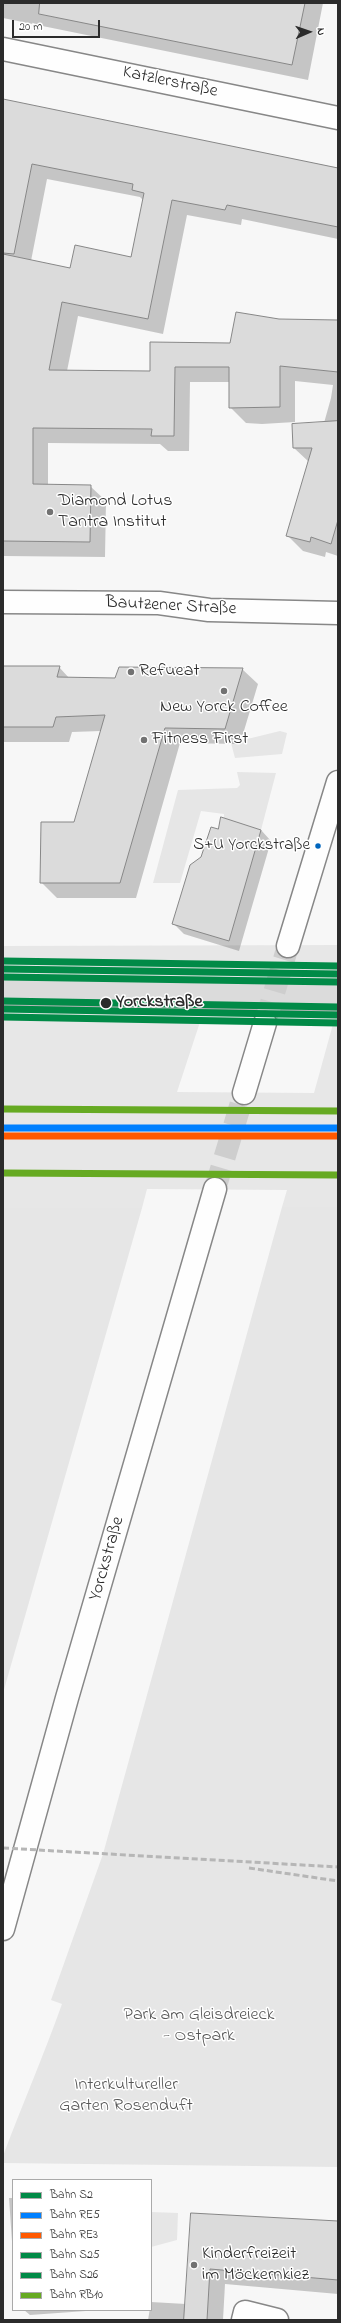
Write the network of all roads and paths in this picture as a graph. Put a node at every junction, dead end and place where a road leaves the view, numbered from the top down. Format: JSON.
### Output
{"nodes":[{"id":1,"x":3,"y":49,"type":"edge"},
{"id":2,"x":338,"y":118,"type":"edge"},
{"id":3,"x":3,"y":602,"type":"edge"},
{"id":4,"x":338,"y":613,"type":"edge"},
{"id":5,"x":338,"y":782,"type":"edge"},
{"id":6,"x":288,"y":946,"type":"tunnel mouth"},
{"id":7,"x":264,"y":1023,"type":"tunnel mouth"},
{"id":8,"x":244,"y":1093,"type":"tunnel mouth"},
{"id":9,"x":215,"y":1189,"type":"tunnel mouth"},
{"id":10,"x":3,"y":1929,"type":"edge"},
{"id":11,"x":243,"y":2320,"type":"edge"},
{"id":12,"x":277,"y":2320,"type":"edge"}],
"edges":[{"from":1,"to":2,"type":"main road","name":"Katzlerstraße"},
{"from":3,"to":4,"type":"main road","name":"Bautzener Straße"},
{"from":5,"to":6,"type":"main road"},
{"from":7,"to":8,"type":"main road"},
{"from":9,"to":10,"type":"main road","name":"Yorckstraße"},
{"from":11,"to":12,"type":"main road"}]}
